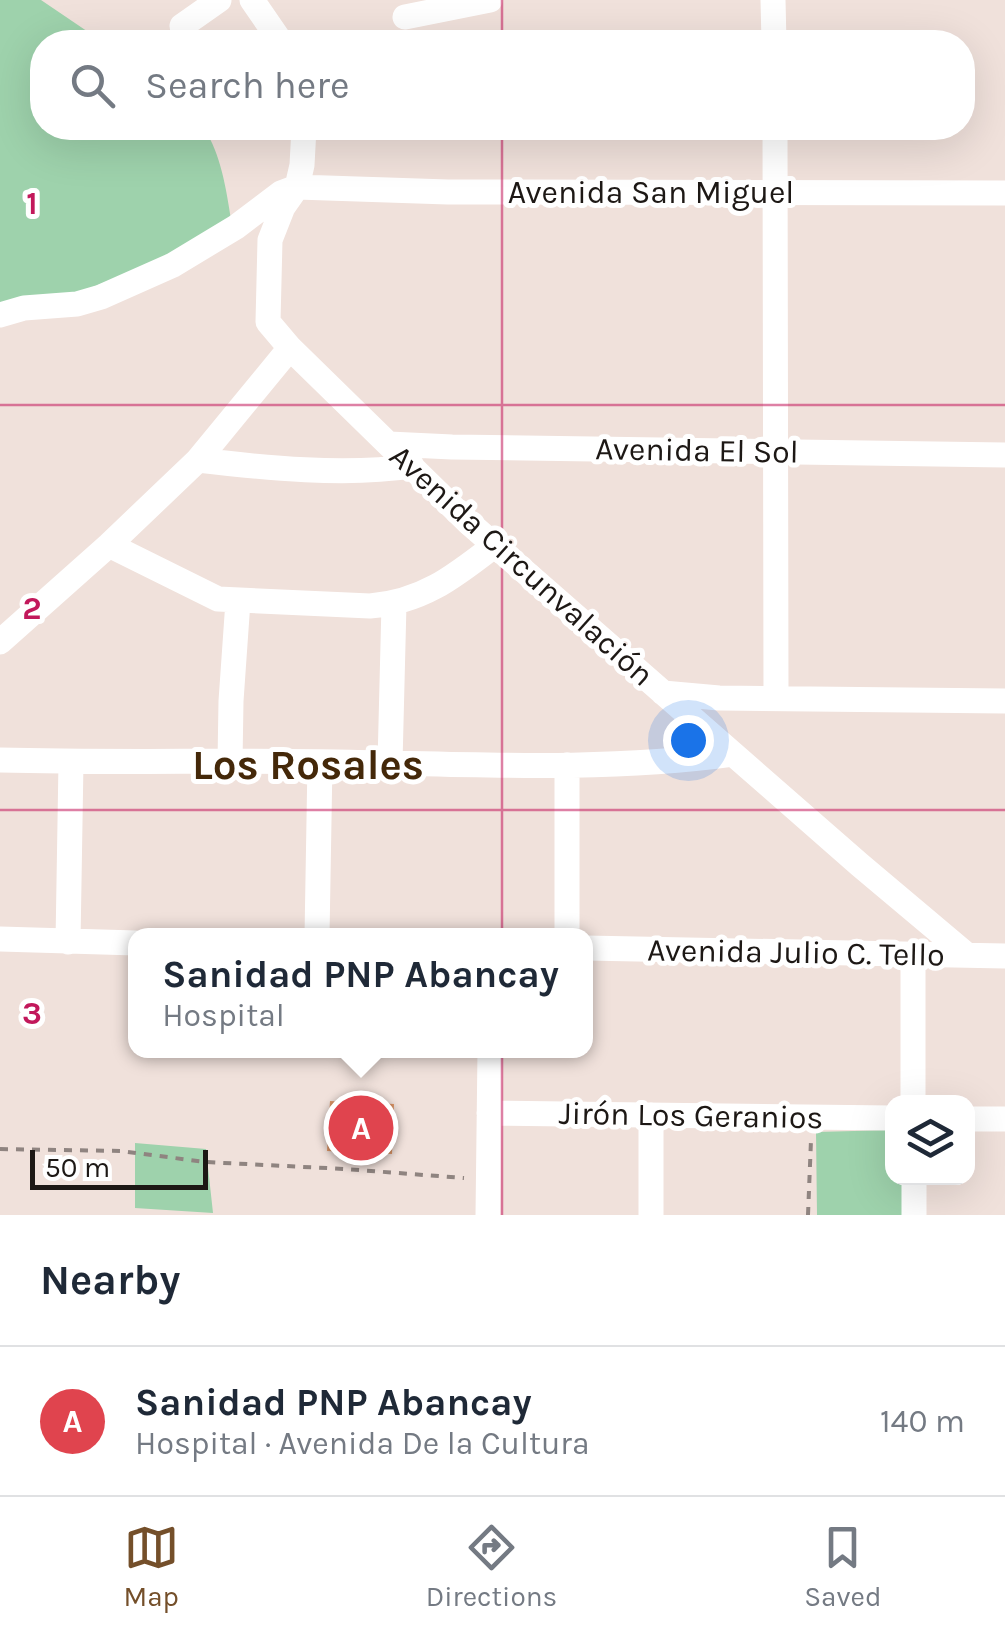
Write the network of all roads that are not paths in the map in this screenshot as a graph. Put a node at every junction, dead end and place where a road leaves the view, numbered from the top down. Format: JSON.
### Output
{"nodes":[{"id":1,"x":220,"y":0,"type":"edge"},
{"id":2,"x":252,"y":0,"type":"edge"},
{"id":3,"x":490,"y":0,"type":"edge"},
{"id":4,"x":778,"y":4,"type":"edge"},
{"id":5,"x":405,"y":17,"type":"dead end"},
{"id":6,"x":182,"y":26,"type":"dead end"},
{"id":7,"x":273,"y":30,"type":"edge"},
{"id":8,"x":775,"y":30,"type":"edge"},
{"id":9,"x":303,"y":140,"type":"edge"},
{"id":10,"x":774,"y":140,"type":"edge"},
{"id":11,"x":297,"y":187,"type":"junction"},
{"id":12,"x":774,"y":191,"type":"junction"},
{"id":13,"x":1005,"y":194,"type":"edge"},
{"id":14,"x":0,"y":315,"type":"edge"},
{"id":15,"x":290,"y":348,"type":"junction"},
{"id":16,"x":389,"y":444,"type":"junction"},
{"id":17,"x":776,"y":451,"type":"junction"},
{"id":18,"x":1005,"y":455,"type":"edge"},
{"id":19,"x":198,"y":460,"type":"junction"},
{"id":20,"x":412,"y":466,"type":"junction"},
{"id":21,"x":109,"y":545,"type":"junction"},
{"id":22,"x":495,"y":545,"type":"junction"},
{"id":23,"x":238,"y":601,"type":"junction"},
{"id":24,"x":394,"y":604,"type":"junction"},
{"id":25,"x":0,"y":642,"type":"edge"},
{"id":26,"x":663,"y":693,"type":"junction"},
{"id":27,"x":776,"y":698,"type":"junction"},
{"id":28,"x":1005,"y":702,"type":"edge"},
{"id":29,"x":734,"y":754,"type":"junction"},
{"id":30,"x":0,"y":760,"type":"edge"},
{"id":31,"x":71,"y":762,"type":"junction"},
{"id":32,"x":230,"y":762,"type":"junction"},
{"id":33,"x":320,"y":762,"type":"junction"},
{"id":34,"x":390,"y":763,"type":"junction"},
{"id":35,"x":568,"y":765,"type":"junction"},
{"id":36,"x":317,"y":928,"type":"edge"},
{"id":37,"x":567,"y":928,"type":"edge"},
{"id":38,"x":0,"y":939,"type":"edge"},
{"id":39,"x":68,"y":942,"type":"junction"},
{"id":40,"x":128,"y":944,"type":"edge"},
{"id":41,"x":593,"y":948,"type":"edge"},
{"id":42,"x":913,"y":954,"type":"junction"},
{"id":43,"x":967,"y":955,"type":"junction"},
{"id":44,"x":1005,"y":956,"type":"edge"},
{"id":45,"x":490,"y":1058,"type":"edge"},
{"id":46,"x":913,"y":1095,"type":"edge"},
{"id":47,"x":489,"y":1113,"type":"junction"},
{"id":48,"x":652,"y":1114,"type":"junction"},
{"id":49,"x":885,"y":1118,"type":"edge"},
{"id":50,"x":975,"y":1119,"type":"edge"},
{"id":51,"x":1005,"y":1119,"type":"edge"},
{"id":52,"x":914,"y":1185,"type":"edge"},
{"id":53,"x":488,"y":1215,"type":"edge"},
{"id":54,"x":651,"y":1215,"type":"edge"},
{"id":55,"x":914,"y":1215,"type":"edge"}],
"edges":[{"from":1,"to":6,"type":"street"},
{"from":2,"to":7,"type":"street"},
{"from":3,"to":5,"type":"street"},
{"from":4,"to":8,"type":"street"},
{"from":9,"to":11,"type":"street"},
{"from":10,"to":12,"type":"street"},
{"from":11,"to":12,"type":"street","name":"Avenida San Miguel"},
{"from":11,"to":14,"type":"street"},
{"from":11,"to":15,"type":"street","name":"Avenida Circunvalación"},
{"from":12,"to":13,"type":"street","name":"Avenida San Miguel"},
{"from":12,"to":17,"type":"street"},
{"from":15,"to":16,"type":"street","name":"Avenida Circunvalación"},
{"from":15,"to":19,"type":"street"},
{"from":16,"to":17,"type":"street","name":"Avenida El Sol"},
{"from":16,"to":20,"type":"street","name":"Avenida Circunvalación"},
{"from":17,"to":18,"type":"street","name":"Avenida El Sol"},
{"from":17,"to":27,"type":"street"},
{"from":19,"to":20,"type":"street"},
{"from":19,"to":21,"type":"street"},
{"from":20,"to":22,"type":"street","name":"Avenida Circunvalación"},
{"from":21,"to":23,"type":"street"},
{"from":21,"to":25,"type":"street"},
{"from":22,"to":24,"type":"street"},
{"from":22,"to":26,"type":"street","name":"Avenida Circunvalación"},
{"from":23,"to":24,"type":"street"},
{"from":23,"to":32,"type":"street"},
{"from":24,"to":34,"type":"street"},
{"from":26,"to":27,"type":"street"},
{"from":26,"to":29,"type":"street","name":"Avenida Circunvalación"},
{"from":27,"to":28,"type":"street"},
{"from":29,"to":35,"type":"street"},
{"from":29,"to":43,"type":"street","name":"Avenida Circunvalación"},
{"from":30,"to":31,"type":"street"},
{"from":31,"to":32,"type":"street"},
{"from":31,"to":39,"type":"street"},
{"from":32,"to":33,"type":"street"},
{"from":33,"to":34,"type":"street"},
{"from":33,"to":36,"type":"street"},
{"from":34,"to":35,"type":"street"},
{"from":35,"to":37,"type":"street"},
{"from":38,"to":39,"type":"street"},
{"from":39,"to":40,"type":"street"},
{"from":41,"to":42,"type":"street","name":"Avenida Julio C. Tello"},
{"from":42,"to":43,"type":"street","name":"Avenida Julio C. Tello"},
{"from":42,"to":46,"type":"street"},
{"from":43,"to":44,"type":"street","name":"Avenida Julio C. Tello"},
{"from":45,"to":47,"type":"street"},
{"from":47,"to":48,"type":"street","name":"Jirón Los Geranios"},
{"from":47,"to":53,"type":"street"},
{"from":48,"to":49,"type":"street","name":"Jirón Los Geranios"},
{"from":48,"to":54,"type":"street"},
{"from":50,"to":51,"type":"street"},
{"from":52,"to":55,"type":"street"}]}
